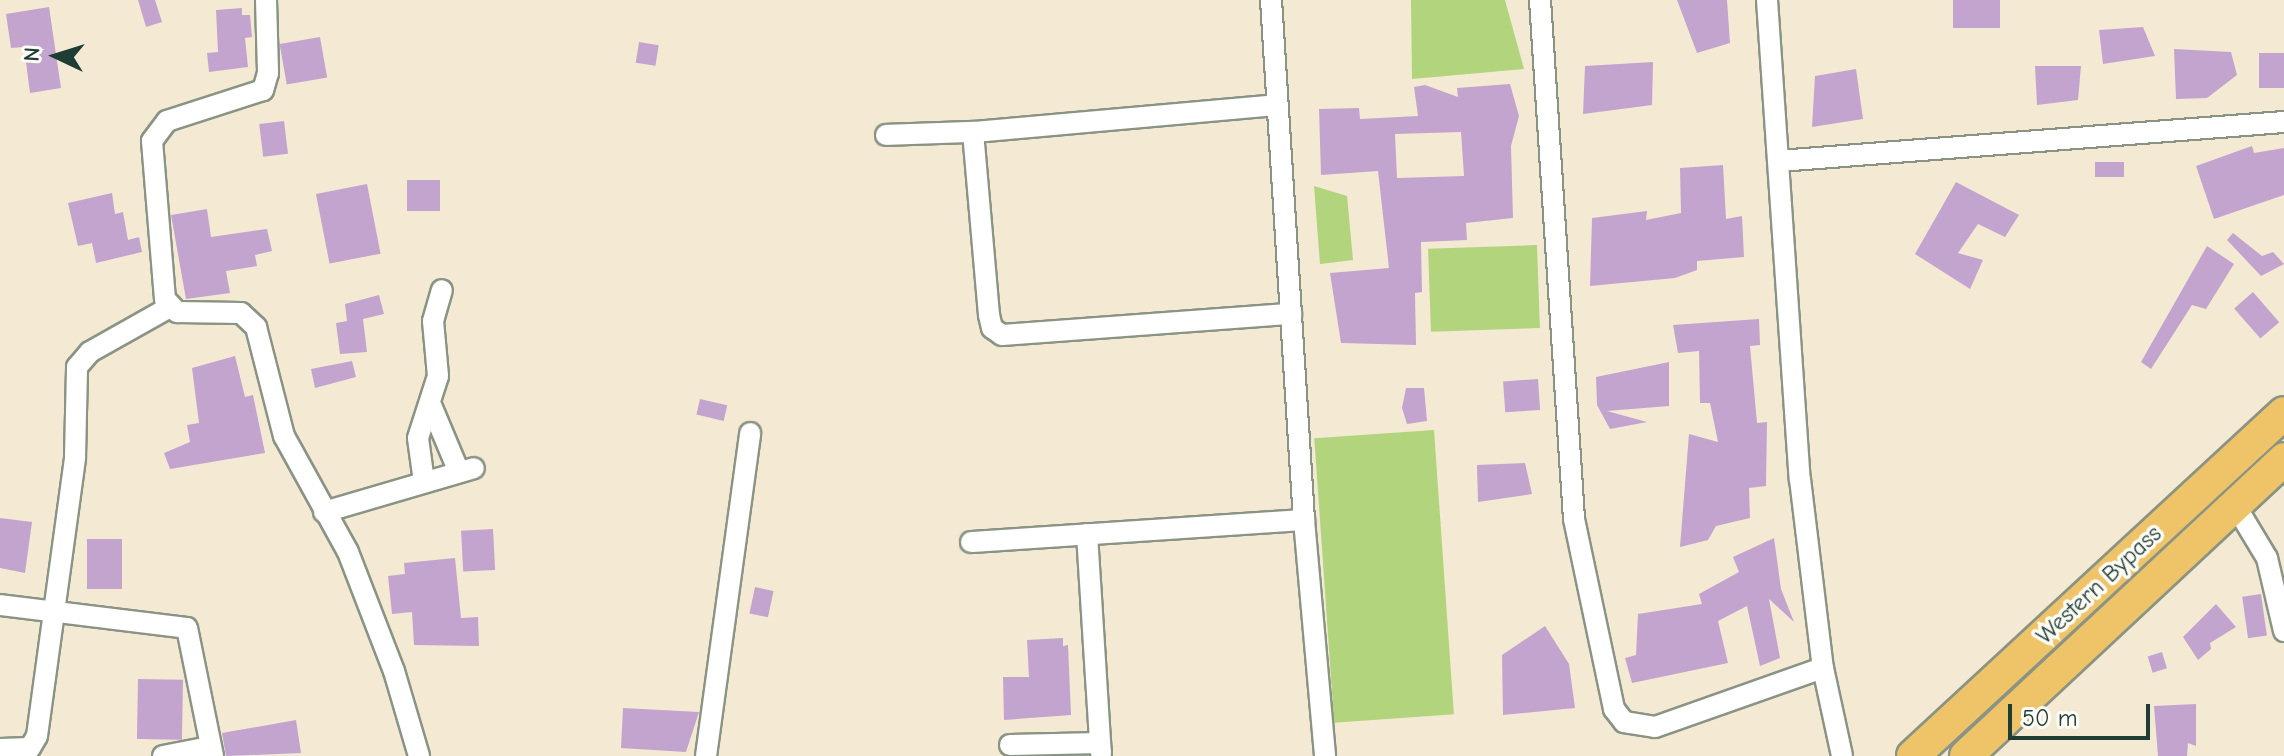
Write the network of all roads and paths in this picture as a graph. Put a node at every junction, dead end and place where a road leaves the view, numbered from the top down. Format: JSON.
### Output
{"nodes":[{"id":1,"x":266,"y":0,"type":"edge"},
{"id":2,"x":1271,"y":0,"type":"edge"},
{"id":3,"x":1540,"y":0,"type":"edge"},
{"id":4,"x":1767,"y":0,"type":"edge"},
{"id":5,"x":1277,"y":105,"type":"junction"},
{"id":6,"x":2284,"y":122,"type":"edge"},
{"id":7,"x":973,"y":132,"type":"junction"},
{"id":8,"x":886,"y":135,"type":"dead end"},
{"id":9,"x":1779,"y":161,"type":"junction"},
{"id":10,"x":442,"y":290,"type":"dead end"},
{"id":11,"x":170,"y":307,"type":"junction"},
{"id":12,"x":1291,"y":314,"type":"junction"},
{"id":13,"x":430,"y":403,"type":"junction"},
{"id":14,"x":2284,"y":413,"type":"edge"},
{"id":15,"x":750,"y":433,"type":"dead end"},
{"id":16,"x":2284,"y":459,"type":"edge"},
{"id":17,"x":424,"y":482,"type":"junction"},
{"id":18,"x":2235,"y":505,"type":"junction"},
{"id":19,"x":324,"y":512,"type":"junction"},
{"id":20,"x":1304,"y":520,"type":"junction"},
{"id":21,"x":1087,"y":534,"type":"junction"},
{"id":22,"x":971,"y":542,"type":"dead end"},
{"id":23,"x":0,"y":605,"type":"edge"},
{"id":24,"x":52,"y":611,"type":"junction"},
{"id":25,"x":2284,"y":631,"type":"edge"},
{"id":26,"x":1823,"y":668,"type":"junction"},
{"id":27,"x":1010,"y":745,"type":"dead end"},
{"id":28,"x":0,"y":749,"type":"edge"},
{"id":29,"x":1100,"y":749,"type":"edge"},
{"id":30,"x":211,"y":751,"type":"edge"},
{"id":31,"x":163,"y":756,"type":"edge"},
{"id":32,"x":419,"y":756,"type":"edge"},
{"id":33,"x":706,"y":756,"type":"edge"},
{"id":34,"x":1325,"y":756,"type":"edge"},
{"id":35,"x":1842,"y":756,"type":"edge"},
{"id":36,"x":1913,"y":756,"type":"edge"},
{"id":37,"x":1966,"y":756,"type":"edge"}],
"edges":[{"from":1,"to":11,"type":"street"},
{"from":2,"to":5,"type":"street"},
{"from":3,"to":26,"type":"street"},
{"from":4,"to":9,"type":"street"},
{"from":5,"to":7,"type":"street"},
{"from":5,"to":12,"type":"street"},
{"from":6,"to":9,"type":"street"},
{"from":7,"to":8,"type":"street"},
{"from":7,"to":12,"type":"street"},
{"from":9,"to":26,"type":"street"},
{"from":10,"to":13,"type":"street"},
{"from":11,"to":19,"type":"street"},
{"from":11,"to":24,"type":"street"},
{"from":12,"to":20,"type":"street"},
{"from":13,"to":17,"type":"street"},
{"from":13,"to":17,"type":"street"},
{"from":14,"to":36,"type":"main road","name":"Western Bypass"},
{"from":15,"to":33,"type":"street"},
{"from":16,"to":18,"type":"main road","name":"Western Bypass"},
{"from":17,"to":19,"type":"street"},
{"from":18,"to":25,"type":"street"},
{"from":18,"to":37,"type":"main road","name":"Western Bypass"},
{"from":19,"to":32,"type":"street"},
{"from":20,"to":21,"type":"street"},
{"from":20,"to":34,"type":"street"},
{"from":21,"to":22,"type":"street"},
{"from":21,"to":29,"type":"street"},
{"from":23,"to":24,"type":"street"},
{"from":24,"to":28,"type":"street"},
{"from":24,"to":30,"type":"street"},
{"from":26,"to":35,"type":"street"},
{"from":27,"to":29,"type":"street"},
{"from":30,"to":31,"type":"street"}]}
